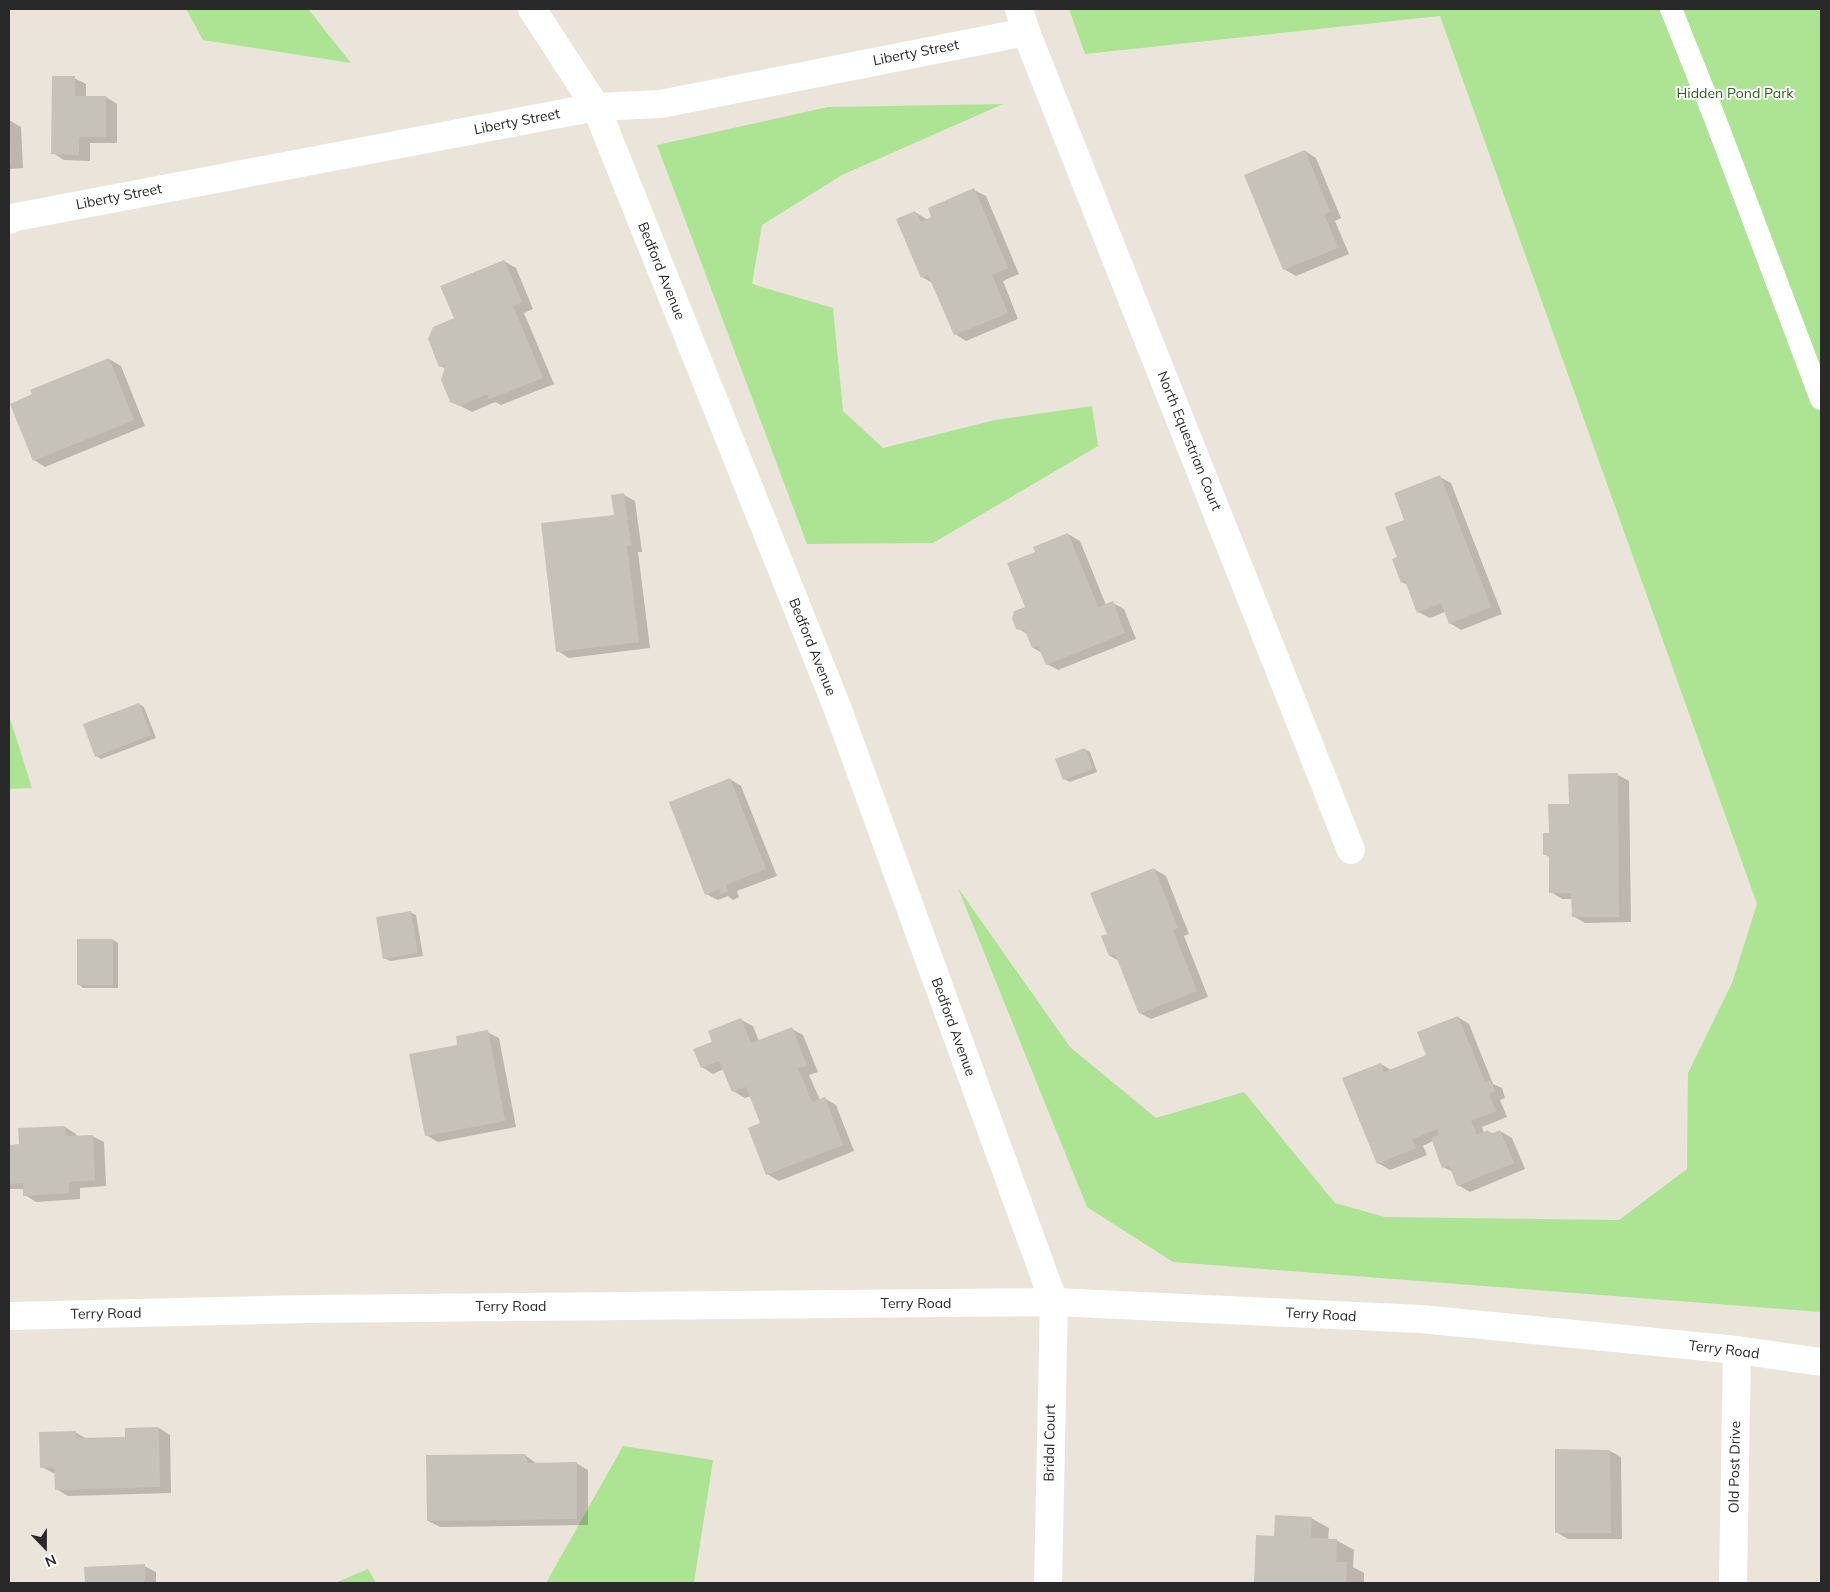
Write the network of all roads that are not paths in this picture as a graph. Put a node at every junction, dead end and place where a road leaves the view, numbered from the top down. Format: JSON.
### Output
{"nodes":[{"id":1,"x":532,"y":9,"type":"edge"},
{"id":2,"x":1671,"y":9,"type":"edge"},
{"id":3,"x":1023,"y":20,"type":"edge"},
{"id":4,"x":596,"y":107,"type":"junction"},
{"id":5,"x":9,"y":220,"type":"edge"},
{"id":6,"x":1821,"y":399,"type":"edge"},
{"id":7,"x":1351,"y":850,"type":"dead end"},
{"id":8,"x":1054,"y":1302,"type":"junction"},
{"id":9,"x":9,"y":1316,"type":"edge"},
{"id":10,"x":1737,"y":1350,"type":"junction"},
{"id":11,"x":1821,"y":1362,"type":"edge"},
{"id":12,"x":1048,"y":1583,"type":"edge"},
{"id":13,"x":1733,"y":1583,"type":"edge"}],
"edges":[{"from":1,"to":4,"type":"street","name":"Bedford Avenue"},
{"from":2,"to":6,"type":"lane"},
{"from":3,"to":4,"type":"street","name":"Liberty Street"},
{"from":3,"to":7,"type":"street","name":"North Equestrian Court"},
{"from":4,"to":5,"type":"street","name":"Liberty Street"},
{"from":4,"to":8,"type":"street","name":"Bedford Avenue"},
{"from":8,"to":9,"type":"street","name":"Terry Road"},
{"from":8,"to":10,"type":"street","name":"Terry Road"},
{"from":8,"to":12,"type":"street","name":"Bridal Court"},
{"from":10,"to":11,"type":"street","name":"Terry Road"},
{"from":10,"to":13,"type":"street","name":"Old Post Drive"}]}
